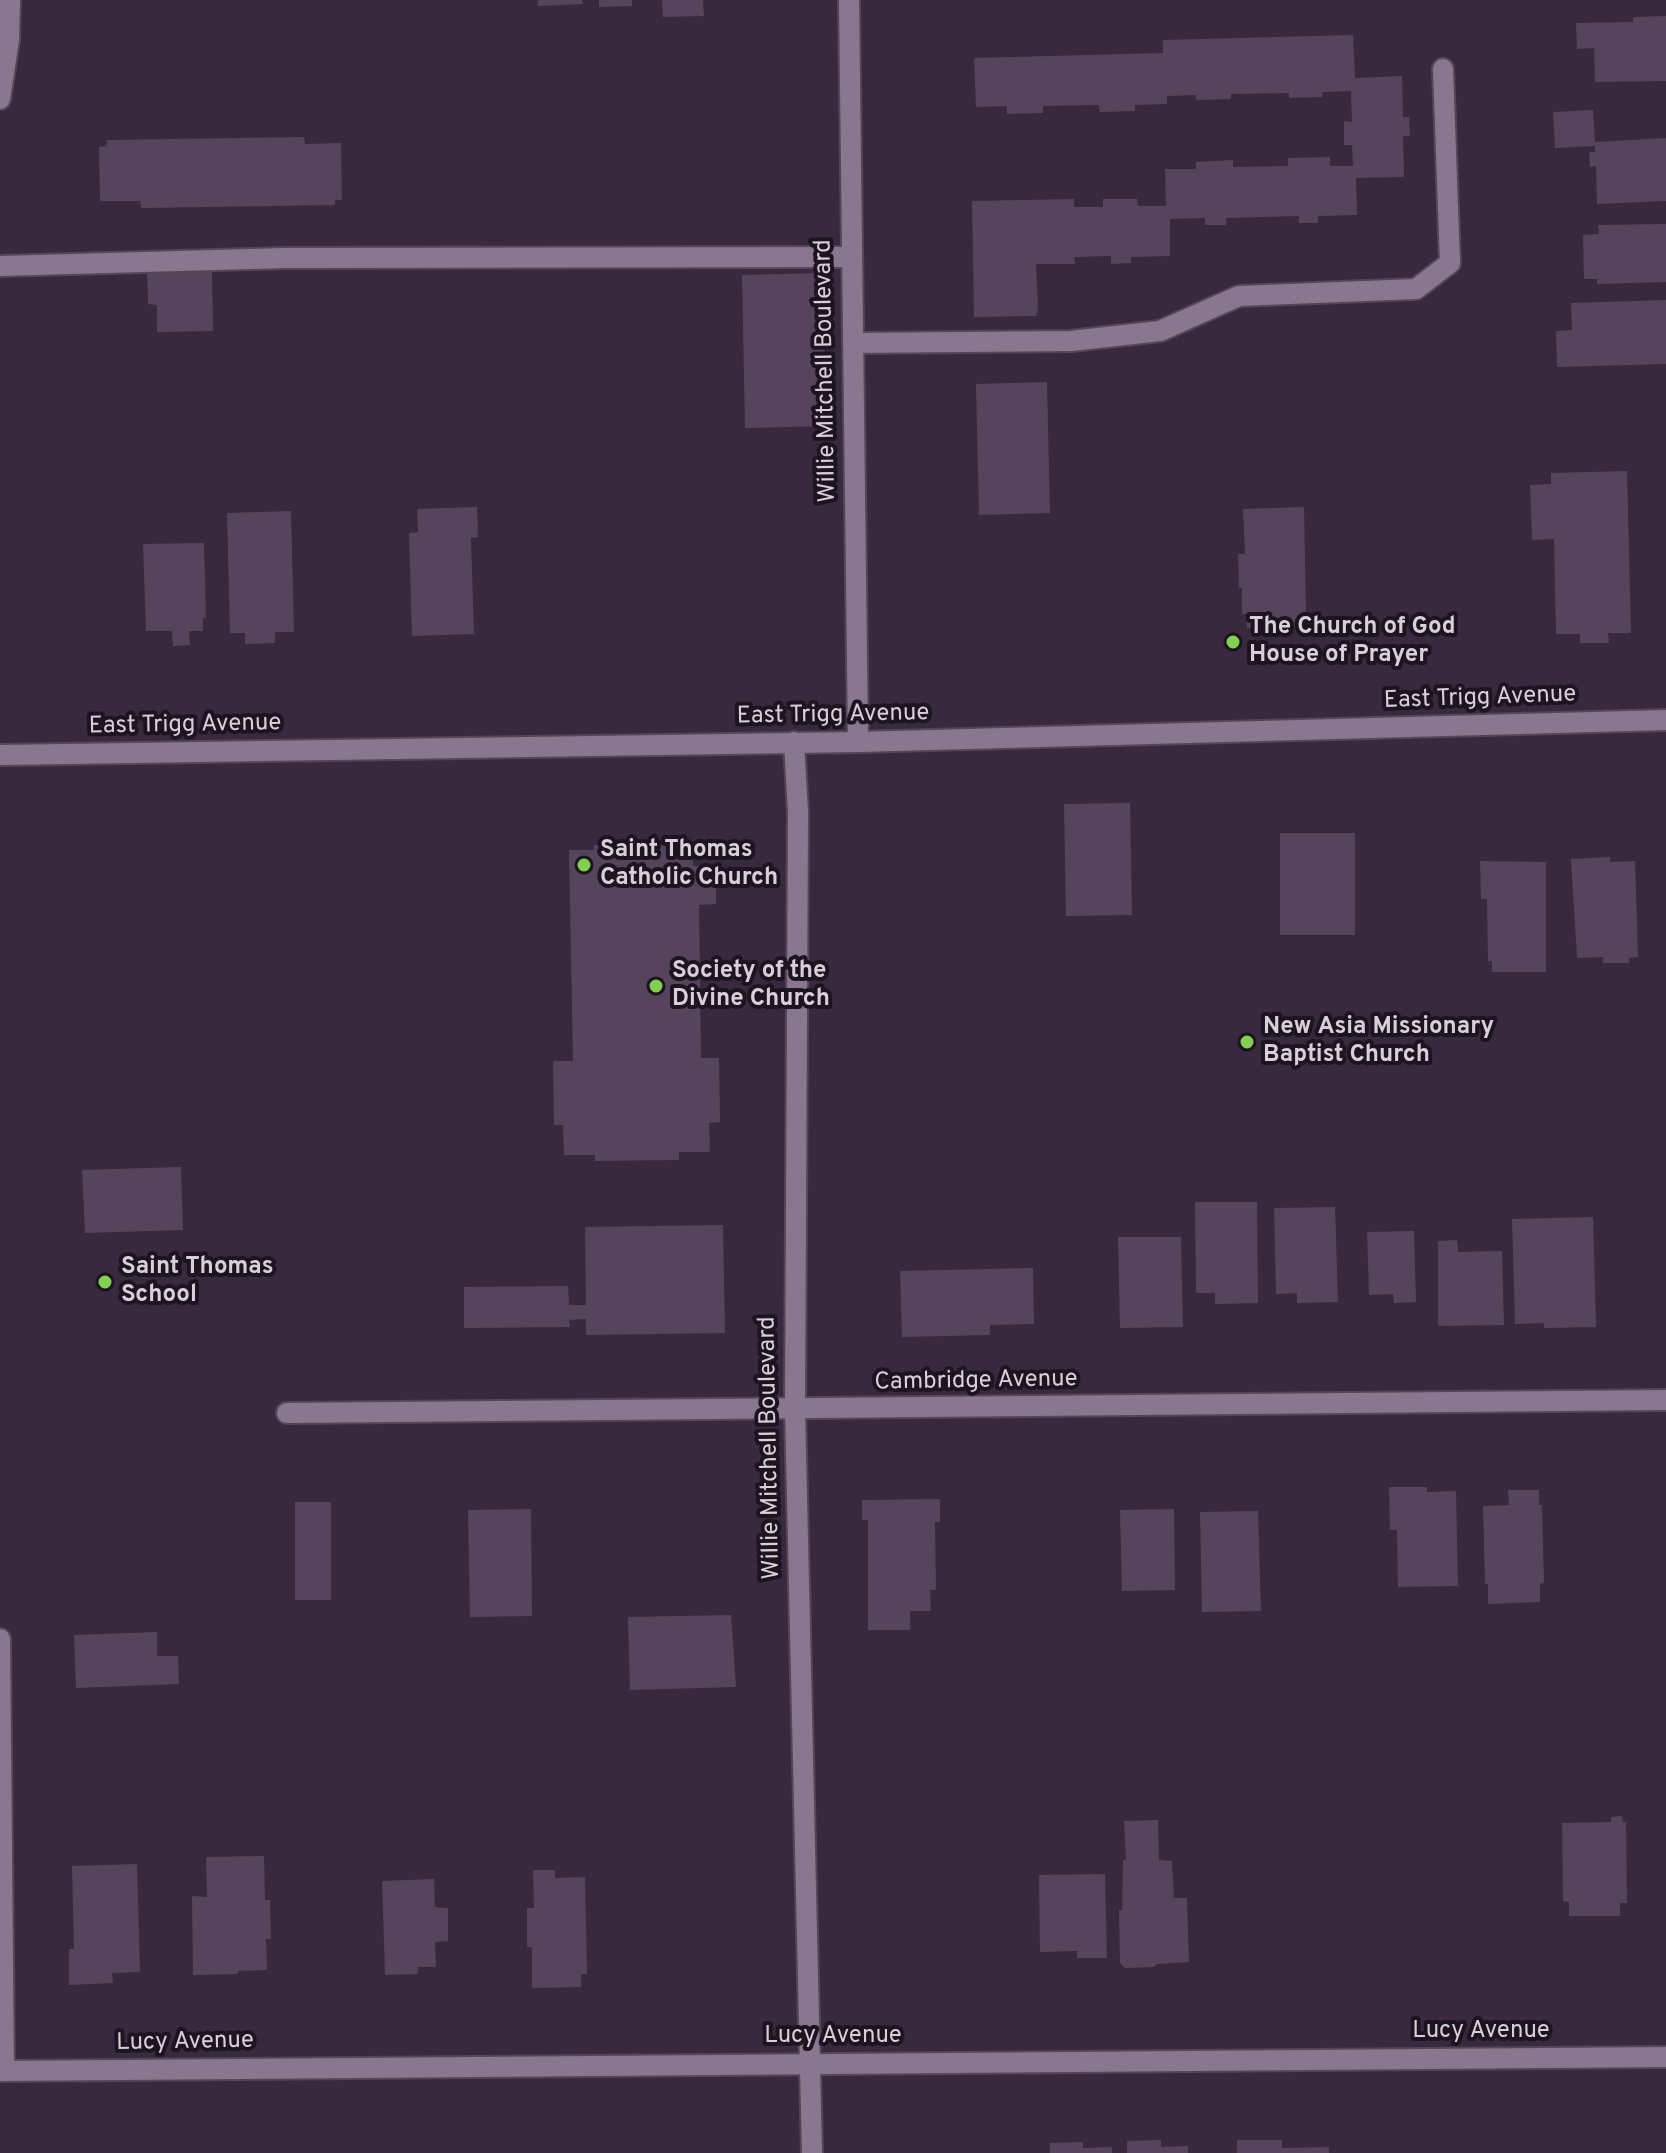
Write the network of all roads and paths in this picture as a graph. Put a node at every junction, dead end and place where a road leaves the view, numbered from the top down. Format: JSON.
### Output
{"nodes":[{"id":1,"x":10,"y":0,"type":"edge"},
{"id":2,"x":849,"y":0,"type":"edge"},
{"id":3,"x":1443,"y":69,"type":"dead end"},
{"id":4,"x":0,"y":99,"type":"edge"},
{"id":5,"x":852,"y":257,"type":"junction"},
{"id":6,"x":0,"y":266,"type":"edge"},
{"id":7,"x":853,"y":343,"type":"junction"},
{"id":8,"x":1666,"y":720,"type":"edge"},
{"id":9,"x":794,"y":742,"type":"junction"},
{"id":10,"x":858,"y":742,"type":"junction"},
{"id":11,"x":0,"y":755,"type":"edge"},
{"id":12,"x":1666,"y":1400,"type":"edge"},
{"id":13,"x":795,"y":1410,"type":"junction"},
{"id":14,"x":287,"y":1413,"type":"dead end"},
{"id":15,"x":0,"y":1639,"type":"edge"},
{"id":16,"x":1666,"y":2057,"type":"edge"},
{"id":17,"x":811,"y":2064,"type":"junction"},
{"id":18,"x":2,"y":2071,"type":"edge"},
{"id":19,"x":812,"y":2153,"type":"edge"}],
"edges":[{"from":1,"to":4,"type":"street"},
{"from":2,"to":5,"type":"street","name":"Willie Mitchell Boulevard"},
{"from":3,"to":7,"type":"street"},
{"from":5,"to":6,"type":"street"},
{"from":5,"to":7,"type":"street","name":"Willie Mitchell Boulevard"},
{"from":7,"to":10,"type":"street","name":"Willie Mitchell Boulevard"},
{"from":8,"to":10,"type":"street","name":"East Trigg Avenue"},
{"from":9,"to":10,"type":"street","name":"East Trigg Avenue"},
{"from":9,"to":11,"type":"street","name":"East Trigg Avenue"},
{"from":9,"to":13,"type":"street","name":"Willie Mitchell Boulevard"},
{"from":12,"to":13,"type":"street","name":"Cambridge Avenue"},
{"from":13,"to":14,"type":"street","name":"Cambridge Avenue"},
{"from":13,"to":17,"type":"street","name":"Willie Mitchell Boulevard"},
{"from":15,"to":18,"type":"street"},
{"from":16,"to":17,"type":"street","name":"Lucy Avenue"},
{"from":17,"to":18,"type":"street","name":"Lucy Avenue"},
{"from":17,"to":19,"type":"street","name":"Willie Mitchell Boulevard"}]}
